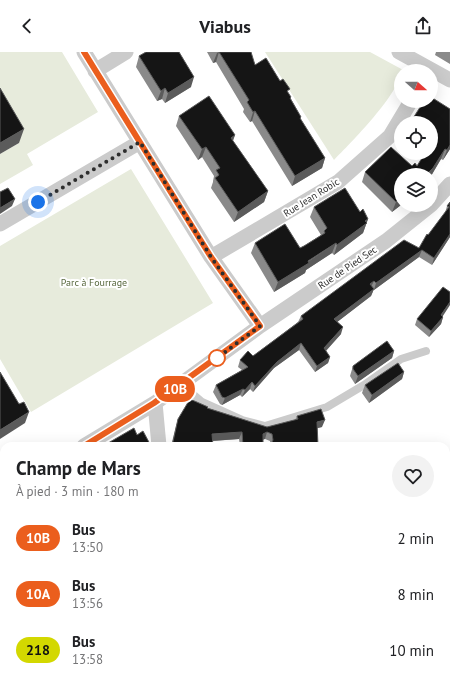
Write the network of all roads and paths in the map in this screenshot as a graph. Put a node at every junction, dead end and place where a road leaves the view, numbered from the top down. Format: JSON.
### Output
{"nodes":[{"id":1,"x":84,"y":52,"type":"edge"},
{"id":2,"x":126,"y":52,"type":"edge"},
{"id":3,"x":399,"y":52,"type":"edge"},
{"id":4,"x":420,"y":64,"type":"edge"},
{"id":5,"x":95,"y":71,"type":"junction"},
{"id":6,"x":438,"y":74,"type":"edge"},
{"id":7,"x":450,"y":80,"type":"edge"},
{"id":8,"x":407,"y":108,"type":"edge"},
{"id":9,"x":140,"y":142,"type":"junction"},
{"id":10,"x":450,"y":184,"type":"edge"},
{"id":11,"x":438,"y":197,"type":"edge"},
{"id":12,"x":422,"y":212,"type":"edge"},
{"id":13,"x":0,"y":224,"type":"edge"},
{"id":14,"x":211,"y":257,"type":"junction"},
{"id":15,"x":260,"y":326,"type":"junction"},
{"id":16,"x":426,"y":351,"type":"dead end"},
{"id":17,"x":181,"y":384,"type":"junction"},
{"id":18,"x":154,"y":403,"type":"junction"},
{"id":19,"x":91,"y":442,"type":"edge"},
{"id":20,"x":159,"y":442,"type":"edge"}],
"edges":[{"from":1,"to":5,"type":"street"},
{"from":2,"to":5,"type":"street"},
{"from":3,"to":4,"type":"street"},
{"from":5,"to":9,"type":"street"},
{"from":6,"to":7,"type":"street"},
{"from":8,"to":14,"type":"street","name":"Rue Jean Robic"},
{"from":9,"to":13,"type":"street"},
{"from":9,"to":14,"type":"street"},
{"from":10,"to":11,"type":"street","name":"Rue de Pied Sec"},
{"from":12,"to":15,"type":"street","name":"Rue de Pied Sec"},
{"from":14,"to":15,"type":"street"},
{"from":15,"to":17,"type":"street","name":"Rue de Pied Sec"},
{"from":16,"to":17,"type":"lane"},
{"from":17,"to":18,"type":"street","name":"Rue de Pied Sec"},
{"from":18,"to":19,"type":"street","name":"Rue de Pied Sec"},
{"from":18,"to":20,"type":"street"}]}
